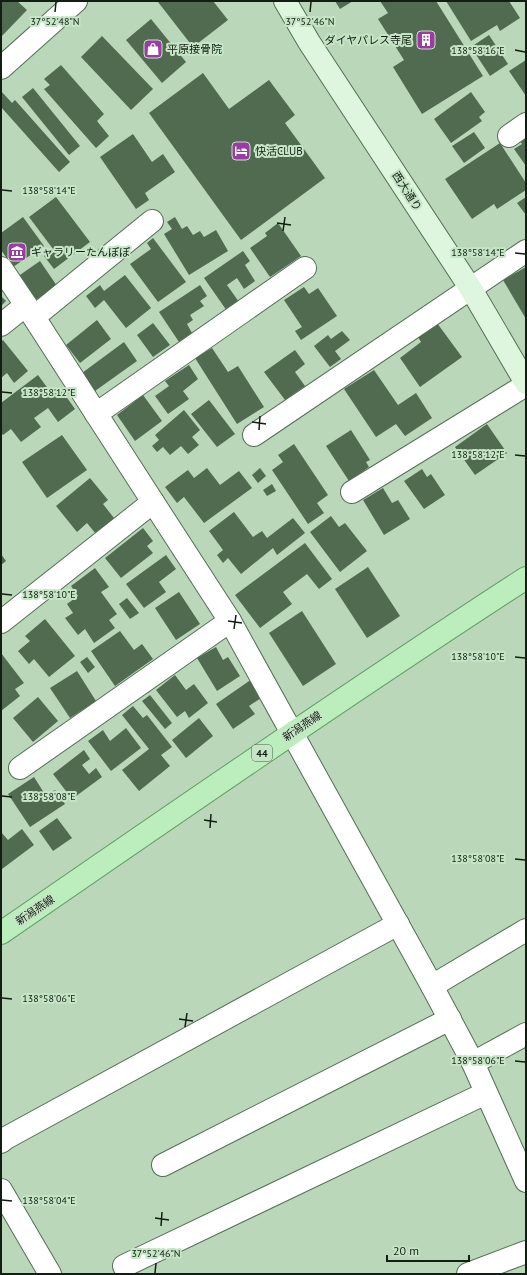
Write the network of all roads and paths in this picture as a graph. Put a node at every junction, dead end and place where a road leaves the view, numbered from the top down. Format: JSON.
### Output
{"nodes":[{"id":1,"x":76,"y":1,"type":"edge"},
{"id":2,"x":285,"y":1,"type":"edge"},
{"id":3,"x":1,"y":68,"type":"edge"},
{"id":4,"x":152,"y":221,"type":"dead end"},
{"id":5,"x":526,"y":251,"type":"edge"},
{"id":6,"x":1,"y":268,"type":"edge"},
{"id":7,"x":305,"y":268,"type":"dead end"},
{"id":8,"x":471,"y":289,"type":"junction"},
{"id":9,"x":30,"y":311,"type":"junction"},
{"id":10,"x":1,"y":325,"type":"edge"},
{"id":11,"x":526,"y":384,"type":"edge"},
{"id":12,"x":96,"y":414,"type":"junction"},
{"id":13,"x":254,"y":435,"type":"dead end"},
{"id":14,"x":352,"y":492,"type":"dead end"},
{"id":15,"x":153,"y":502,"type":"junction"},
{"id":16,"x":526,"y":578,"type":"edge"},
{"id":17,"x":230,"y":621,"type":"junction"},
{"id":18,"x":1,"y":622,"type":"edge"},
{"id":19,"x":292,"y":733,"type":"junction"},
{"id":20,"x":20,"y":768,"type":"dead end"},
{"id":21,"x":398,"y":924,"type":"junction"},
{"id":22,"x":526,"y":930,"type":"edge"},
{"id":23,"x":1,"y":933,"type":"edge"},
{"id":24,"x":432,"y":986,"type":"junction"},
{"id":25,"x":450,"y":1019,"type":"junction"},
{"id":26,"x":526,"y":1034,"type":"edge"},
{"id":27,"x":473,"y":1063,"type":"junction"},
{"id":28,"x":486,"y":1093,"type":"junction"},
{"id":29,"x":1,"y":1142,"type":"edge"},
{"id":30,"x":163,"y":1164,"type":"dead end"},
{"id":31,"x":526,"y":1180,"type":"edge"},
{"id":32,"x":1,"y":1190,"type":"edge"},
{"id":33,"x":526,"y":1252,"type":"edge"},
{"id":34,"x":124,"y":1266,"type":"dead end"},
{"id":35,"x":50,"y":1274,"type":"edge"},
{"id":36,"x":468,"y":1274,"type":"edge"}],
"edges":[{"from":1,"to":3,"type":"street"},
{"from":2,"to":8,"type":"street","name":"西大通り"},
{"from":4,"to":9,"type":"street"},
{"from":5,"to":8,"type":"street"},
{"from":6,"to":9,"type":"street"},
{"from":7,"to":12,"type":"street"},
{"from":8,"to":11,"type":"street","name":"西大通り"},
{"from":8,"to":13,"type":"street"},
{"from":9,"to":10,"type":"street"},
{"from":9,"to":12,"type":"street"},
{"from":11,"to":14,"type":"street"},
{"from":12,"to":15,"type":"street"},
{"from":15,"to":17,"type":"street"},
{"from":15,"to":18,"type":"street"},
{"from":16,"to":19,"type":"main road","name":"新潟燕線","number":"44"},
{"from":17,"to":19,"type":"street"},
{"from":17,"to":20,"type":"street"},
{"from":19,"to":21,"type":"street"},
{"from":19,"to":23,"type":"main road","name":"新潟燕線","number":"44"},
{"from":21,"to":24,"type":"street"},
{"from":21,"to":29,"type":"street"},
{"from":22,"to":24,"type":"street"},
{"from":24,"to":25,"type":"street"},
{"from":25,"to":27,"type":"street"},
{"from":25,"to":30,"type":"street"},
{"from":26,"to":27,"type":"street"},
{"from":27,"to":28,"type":"street"},
{"from":28,"to":31,"type":"street"},
{"from":28,"to":34,"type":"street"},
{"from":32,"to":35,"type":"street"},
{"from":33,"to":36,"type":"street"}]}
